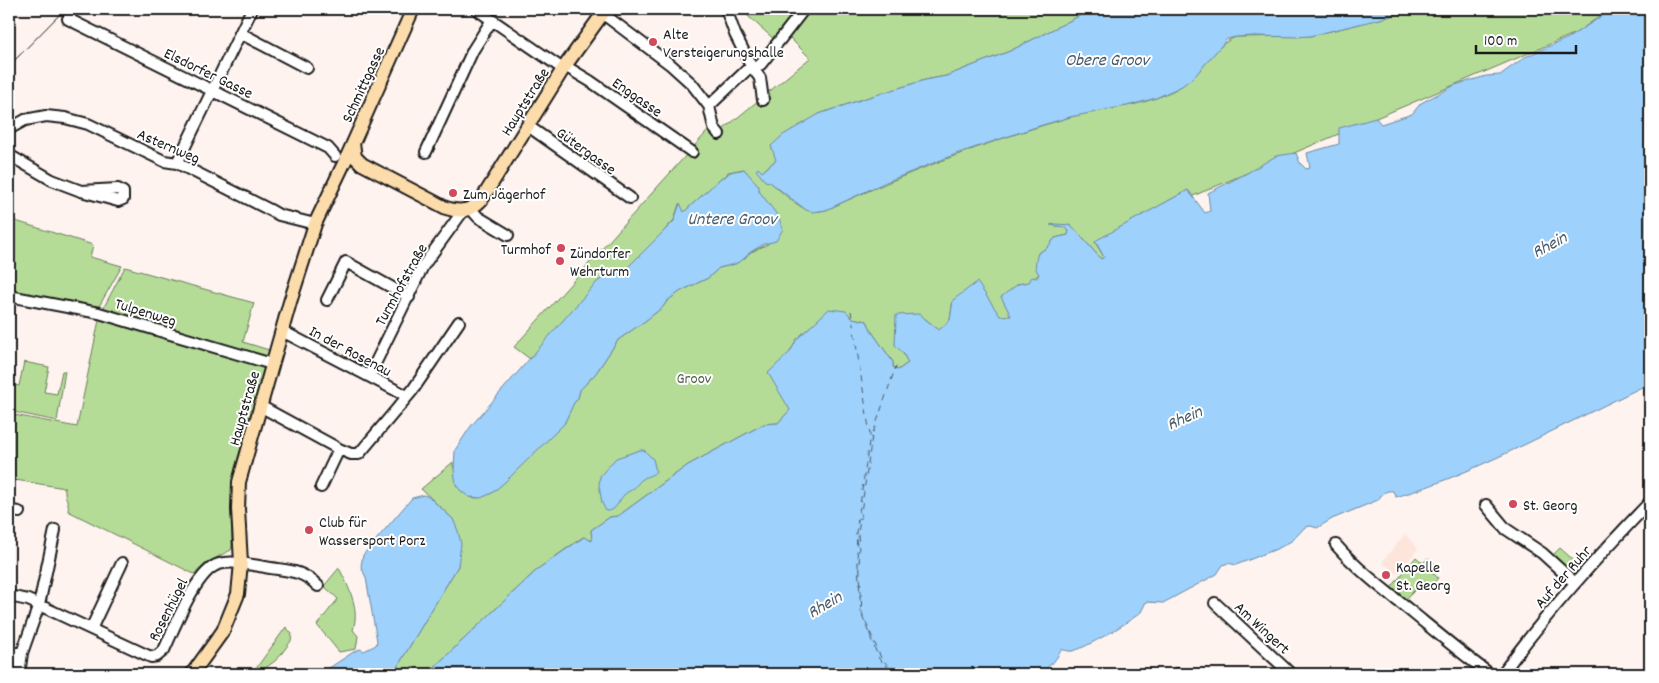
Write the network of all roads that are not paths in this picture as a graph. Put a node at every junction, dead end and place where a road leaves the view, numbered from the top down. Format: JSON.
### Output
{"nodes":[{"id":1,"x":73,"y":9,"type":"edge"},
{"id":2,"x":252,"y":9,"type":"edge"},
{"id":3,"x":414,"y":9,"type":"edge"},
{"id":4,"x":476,"y":9,"type":"edge"},
{"id":5,"x":726,"y":9,"type":"edge"},
{"id":6,"x":804,"y":9,"type":"edge"},
{"id":7,"x":604,"y":11,"type":"edge"},
{"id":8,"x":492,"y":20,"type":"junction"},
{"id":9,"x":240,"y":33,"type":"junction"},
{"id":10,"x":307,"y":68,"type":"dead end"},
{"id":11,"x":564,"y":68,"type":"junction"},
{"id":12,"x":753,"y":68,"type":"junction"},
{"id":13,"x":212,"y":91,"type":"junction"},
{"id":14,"x":763,"y":100,"type":"dead end"},
{"id":15,"x":709,"y":106,"type":"junction"},
{"id":16,"x":528,"y":126,"type":"junction"},
{"id":17,"x":9,"y":129,"type":"edge"},
{"id":18,"x":719,"y":134,"type":"dead end"},
{"id":19,"x":353,"y":143,"type":"junction"},
{"id":20,"x":426,"y":152,"type":"dead end"},
{"id":21,"x":692,"y":152,"type":"dead end"},
{"id":22,"x":9,"y":154,"type":"edge"},
{"id":23,"x":335,"y":156,"type":"dead end"},
{"id":24,"x":177,"y":163,"type":"junction"},
{"id":25,"x":362,"y":164,"type":"junction"},
{"id":26,"x":340,"y":173,"type":"junction"},
{"id":27,"x":81,"y":191,"type":"dead end"},
{"id":28,"x":630,"y":198,"type":"dead end"},
{"id":29,"x":467,"y":210,"type":"junction"},
{"id":30,"x":315,"y":224,"type":"junction"},
{"id":31,"x":508,"y":234,"type":"dead end"},
{"id":32,"x":9,"y":296,"type":"edge"},
{"id":33,"x":409,"y":297,"type":"junction"},
{"id":34,"x":327,"y":300,"type":"dead end"},
{"id":35,"x":459,"y":322,"type":"dead end"},
{"id":36,"x":282,"y":331,"type":"junction"},
{"id":37,"x":272,"y":364,"type":"junction"},
{"id":38,"x":369,"y":376,"type":"junction"},
{"id":39,"x":407,"y":396,"type":"junction"},
{"id":40,"x":260,"y":406,"type":"junction"},
{"id":41,"x":339,"y":449,"type":"junction"},
{"id":42,"x":320,"y":487,"type":"dead end"},
{"id":43,"x":1650,"y":502,"type":"edge"},
{"id":44,"x":1486,"y":505,"type":"dead end"},
{"id":45,"x":55,"y":530,"type":"dead end"},
{"id":46,"x":1336,"y":545,"type":"dead end"},
{"id":47,"x":122,"y":563,"type":"dead end"},
{"id":48,"x":240,"y":563,"type":"junction"},
{"id":49,"x":1575,"y":583,"type":"junction"},
{"id":50,"x":318,"y":586,"type":"dead end"},
{"id":51,"x":9,"y":596,"type":"edge"},
{"id":52,"x":1214,"y":603,"type":"dead end"},
{"id":53,"x":39,"y":604,"type":"junction"},
{"id":54,"x":91,"y":629,"type":"junction"},
{"id":55,"x":9,"y":653,"type":"edge"},
{"id":56,"x":22,"y":653,"type":"junction"},
{"id":57,"x":19,"y":674,"type":"edge"},
{"id":58,"x":192,"y":674,"type":"edge"},
{"id":59,"x":1291,"y":674,"type":"edge"},
{"id":60,"x":1490,"y":674,"type":"edge"},
{"id":61,"x":1502,"y":674,"type":"edge"}],
"edges":[{"from":1,"to":13,"type":"street","name":"Elsdorfer Gasse"},
{"from":2,"to":9,"type":"street"},
{"from":3,"to":19,"type":"main road","name":"Schmittgasse"},
{"from":4,"to":8,"type":"street","name":"Enggasse"},
{"from":5,"to":12,"type":"street"},
{"from":6,"to":12,"type":"street"},
{"from":7,"to":11,"type":"main road","name":"Hauptstraße"},
{"from":7,"to":15,"type":"street"},
{"from":8,"to":11,"type":"street","name":"Enggasse"},
{"from":8,"to":20,"type":"street"},
{"from":9,"to":10,"type":"street"},
{"from":9,"to":13,"type":"street"},
{"from":11,"to":16,"type":"main road","name":"Hauptstraße"},
{"from":11,"to":21,"type":"street","name":"Enggasse"},
{"from":12,"to":14,"type":"street"},
{"from":12,"to":15,"type":"street"},
{"from":13,"to":23,"type":"street","name":"Elsdorfer Gasse"},
{"from":13,"to":24,"type":"street"},
{"from":15,"to":18,"type":"street"},
{"from":16,"to":28,"type":"street","name":"Gütergasse"},
{"from":16,"to":29,"type":"main road","name":"Hauptstraße"},
{"from":17,"to":24,"type":"street","name":"Asternweg"},
{"from":19,"to":25,"type":"main road"},
{"from":19,"to":26,"type":"main road","name":"Schmittgasse"},
{"from":22,"to":27,"type":"street"},
{"from":24,"to":30,"type":"street","name":"Asternweg"},
{"from":25,"to":26,"type":"main road"},
{"from":25,"to":29,"type":"main road"},
{"from":26,"to":30,"type":"main road","name":"Hauptstraße"},
{"from":29,"to":31,"type":"street"},
{"from":29,"to":33,"type":"street","name":"Turmhofstraße"},
{"from":30,"to":36,"type":"main road","name":"Hauptstraße"},
{"from":32,"to":37,"type":"street","name":"Tulpenweg"},
{"from":33,"to":34,"type":"street"},
{"from":33,"to":38,"type":"street","name":"Turmhofstraße"},
{"from":35,"to":39,"type":"street"},
{"from":36,"to":37,"type":"main road","name":"Hauptstraße"},
{"from":36,"to":38,"type":"street","name":"In der Rosenau"},
{"from":37,"to":40,"type":"main road","name":"Hauptstraße"},
{"from":38,"to":39,"type":"street","name":"In der Rosenau"},
{"from":39,"to":41,"type":"street"},
{"from":40,"to":41,"type":"street"},
{"from":40,"to":48,"type":"main road","name":"Hauptstraße"},
{"from":41,"to":42,"type":"street"},
{"from":43,"to":49,"type":"street","name":"Auf der Ruhr"},
{"from":44,"to":49,"type":"street"},
{"from":45,"to":53,"type":"street"},
{"from":46,"to":60,"type":"street"},
{"from":47,"to":54,"type":"street"},
{"from":48,"to":50,"type":"street"},
{"from":48,"to":54,"type":"street","name":"Rosenhügel"},
{"from":48,"to":58,"type":"main road","name":"Hauptstraße"},
{"from":49,"to":61,"type":"street","name":"Auf der Ruhr"},
{"from":51,"to":53,"type":"street","name":"Rosenhügel"},
{"from":52,"to":59,"type":"street","name":"Am Wingert"},
{"from":53,"to":54,"type":"street","name":"Rosenhügel"},
{"from":53,"to":56,"type":"street"},
{"from":55,"to":56,"type":"street"},
{"from":56,"to":57,"type":"street"}]}
